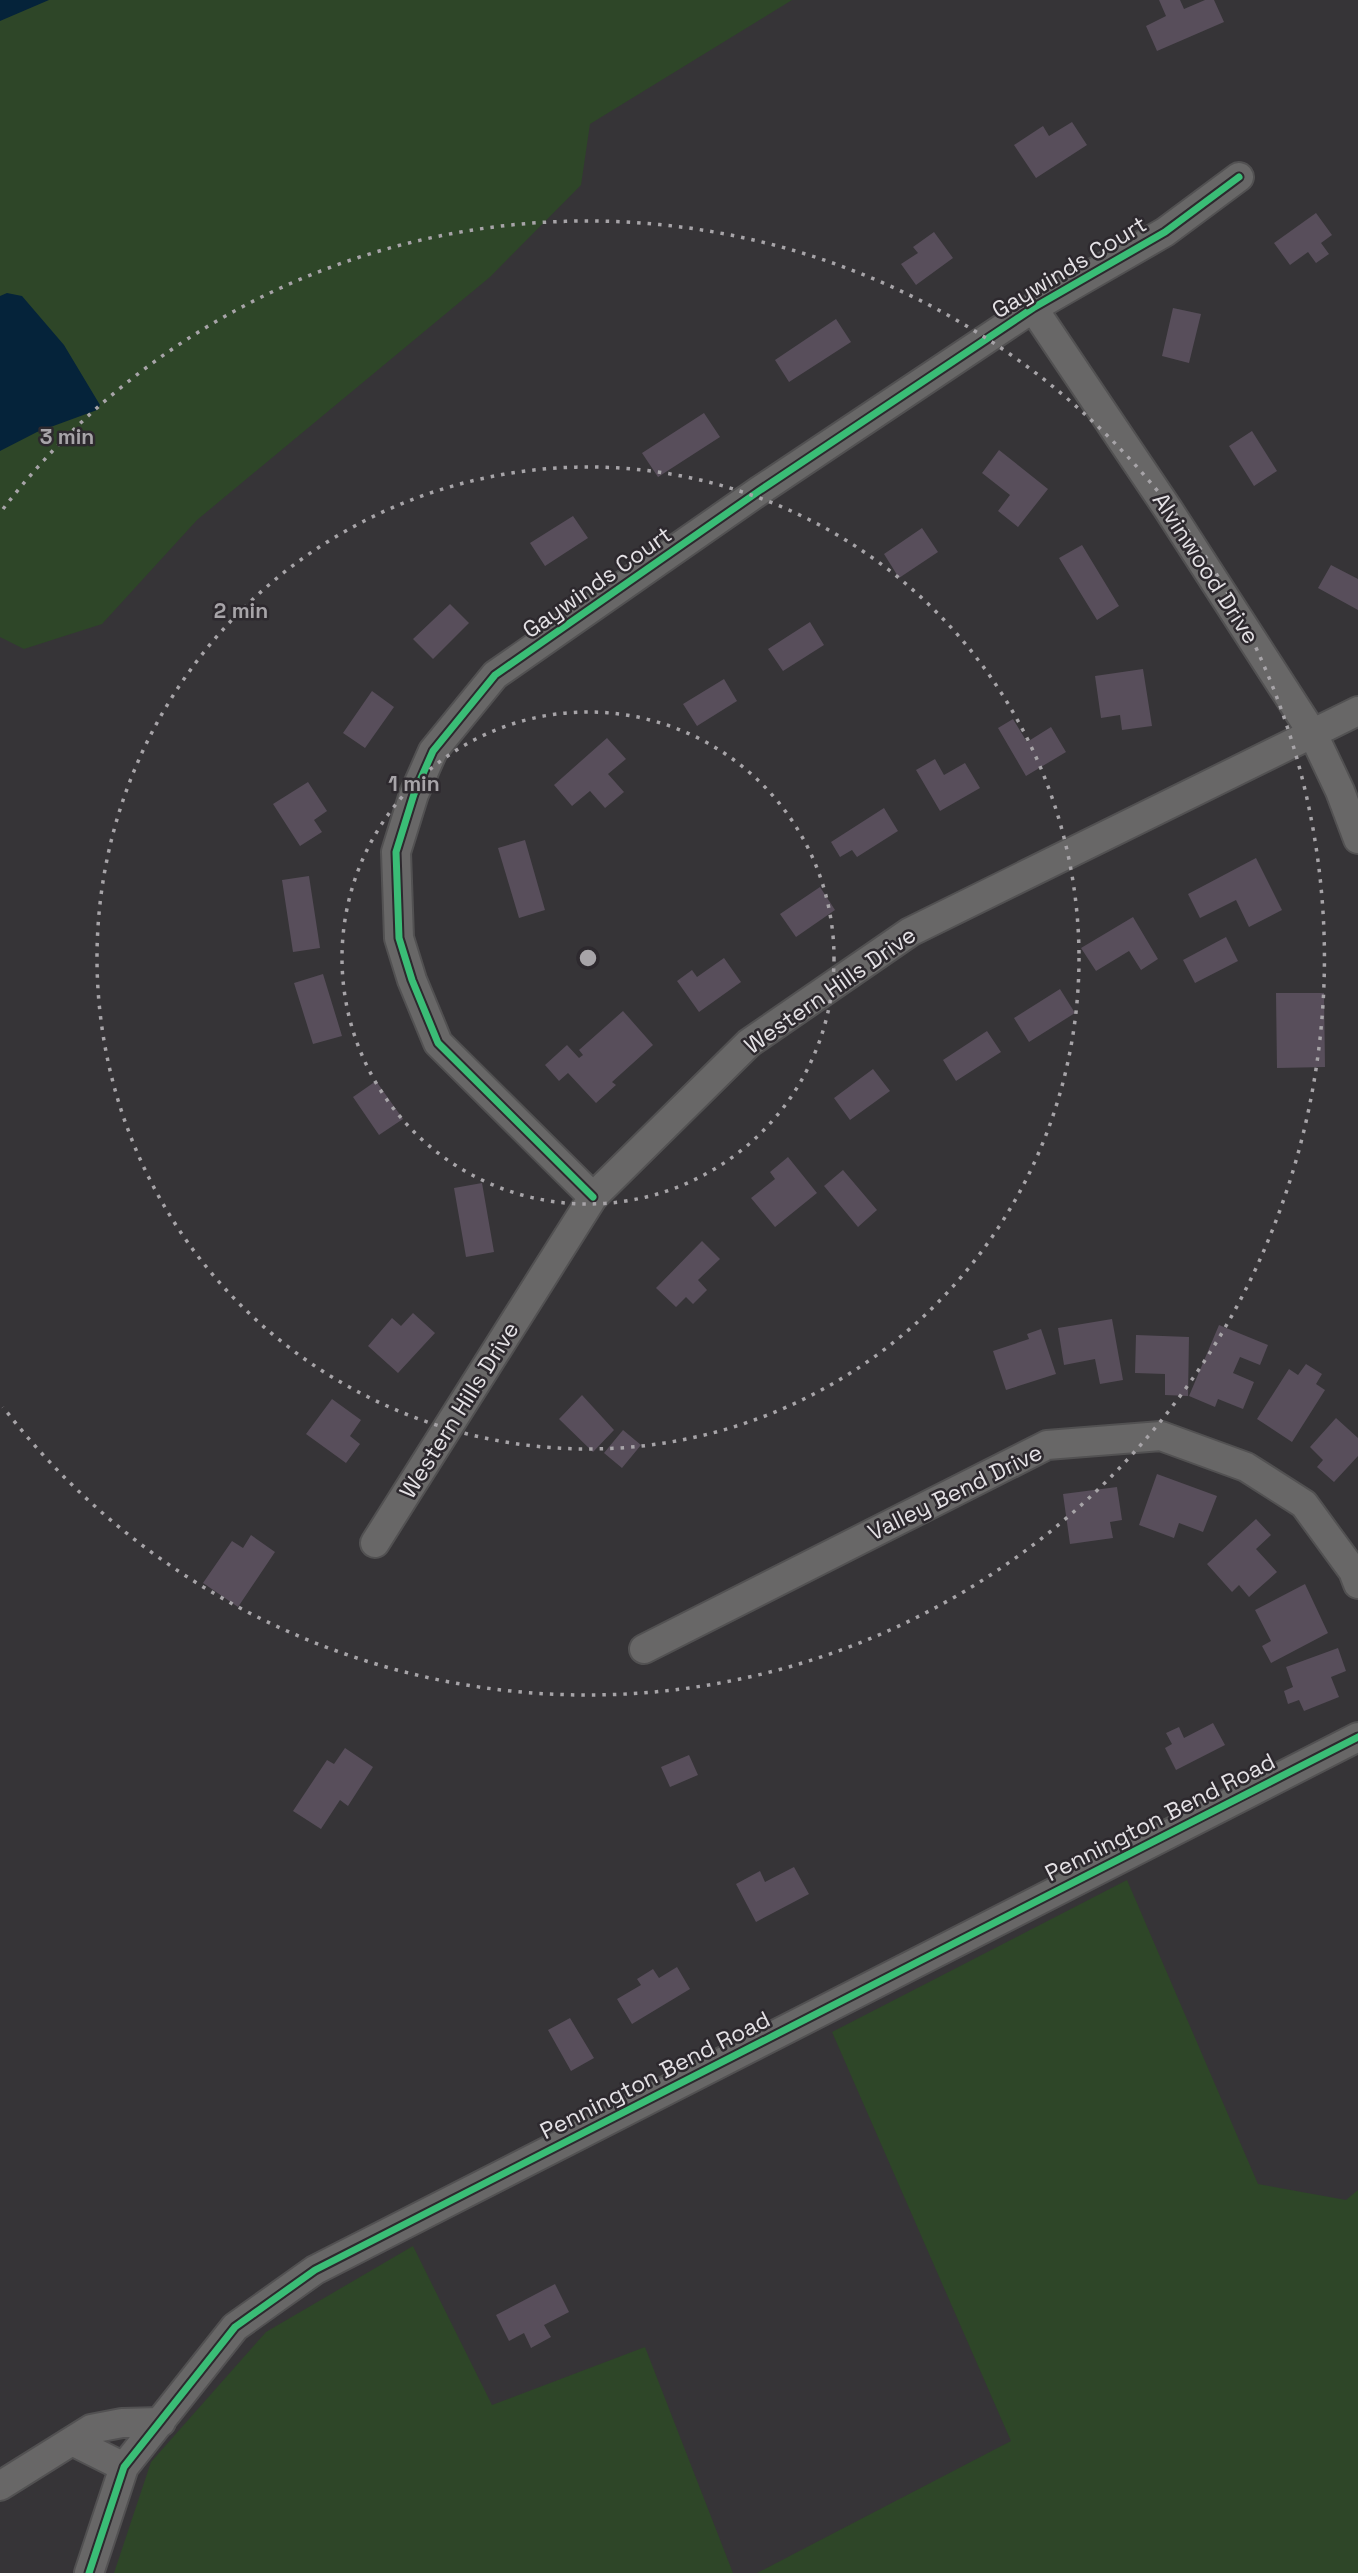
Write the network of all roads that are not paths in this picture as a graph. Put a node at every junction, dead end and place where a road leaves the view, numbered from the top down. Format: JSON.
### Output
{"nodes":[{"id":1,"x":1239,"y":177,"type":"dead end"},
{"id":2,"x":1033,"y":308,"type":"junction"},
{"id":3,"x":1358,"y":711,"type":"edge"},
{"id":4,"x":1313,"y":734,"type":"junction"},
{"id":5,"x":1358,"y":839,"type":"edge"},
{"id":6,"x":593,"y":1197,"type":"junction"},
{"id":7,"x":375,"y":1544,"type":"dead end"},
{"id":8,"x":1358,"y":1584,"type":"edge"},
{"id":9,"x":644,"y":1649,"type":"dead end"},
{"id":10,"x":1358,"y":1737,"type":"edge"},
{"id":11,"x":161,"y":2422,"type":"junction"},
{"id":12,"x":72,"y":2441,"type":"junction"},
{"id":13,"x":124,"y":2467,"type":"junction"},
{"id":14,"x":0,"y":2486,"type":"edge"},
{"id":15,"x":89,"y":2573,"type":"edge"}],
"edges":[{"from":1,"to":2,"type":"street","name":"Gaywinds Court"},
{"from":2,"to":4,"type":"street","name":"Alvinwood Drive"},
{"from":2,"to":6,"type":"street","name":"Gaywinds Court"},
{"from":3,"to":4,"type":"street","name":"Western Hills Drive"},
{"from":4,"to":5,"type":"street","name":"Alvinwood Drive"},
{"from":4,"to":6,"type":"street","name":"Western Hills Drive"},
{"from":6,"to":7,"type":"street","name":"Western Hills Drive"},
{"from":8,"to":9,"type":"street","name":"Valley Bend Drive"},
{"from":10,"to":11,"type":"street","name":"Pennington Bend Road"},
{"from":11,"to":12,"type":"street"},
{"from":11,"to":13,"type":"street","name":"Pennington Bend Road"},
{"from":12,"to":13,"type":"street"},
{"from":12,"to":14,"type":"street"},
{"from":13,"to":15,"type":"street","name":"Pennington Bend Road"}]}
